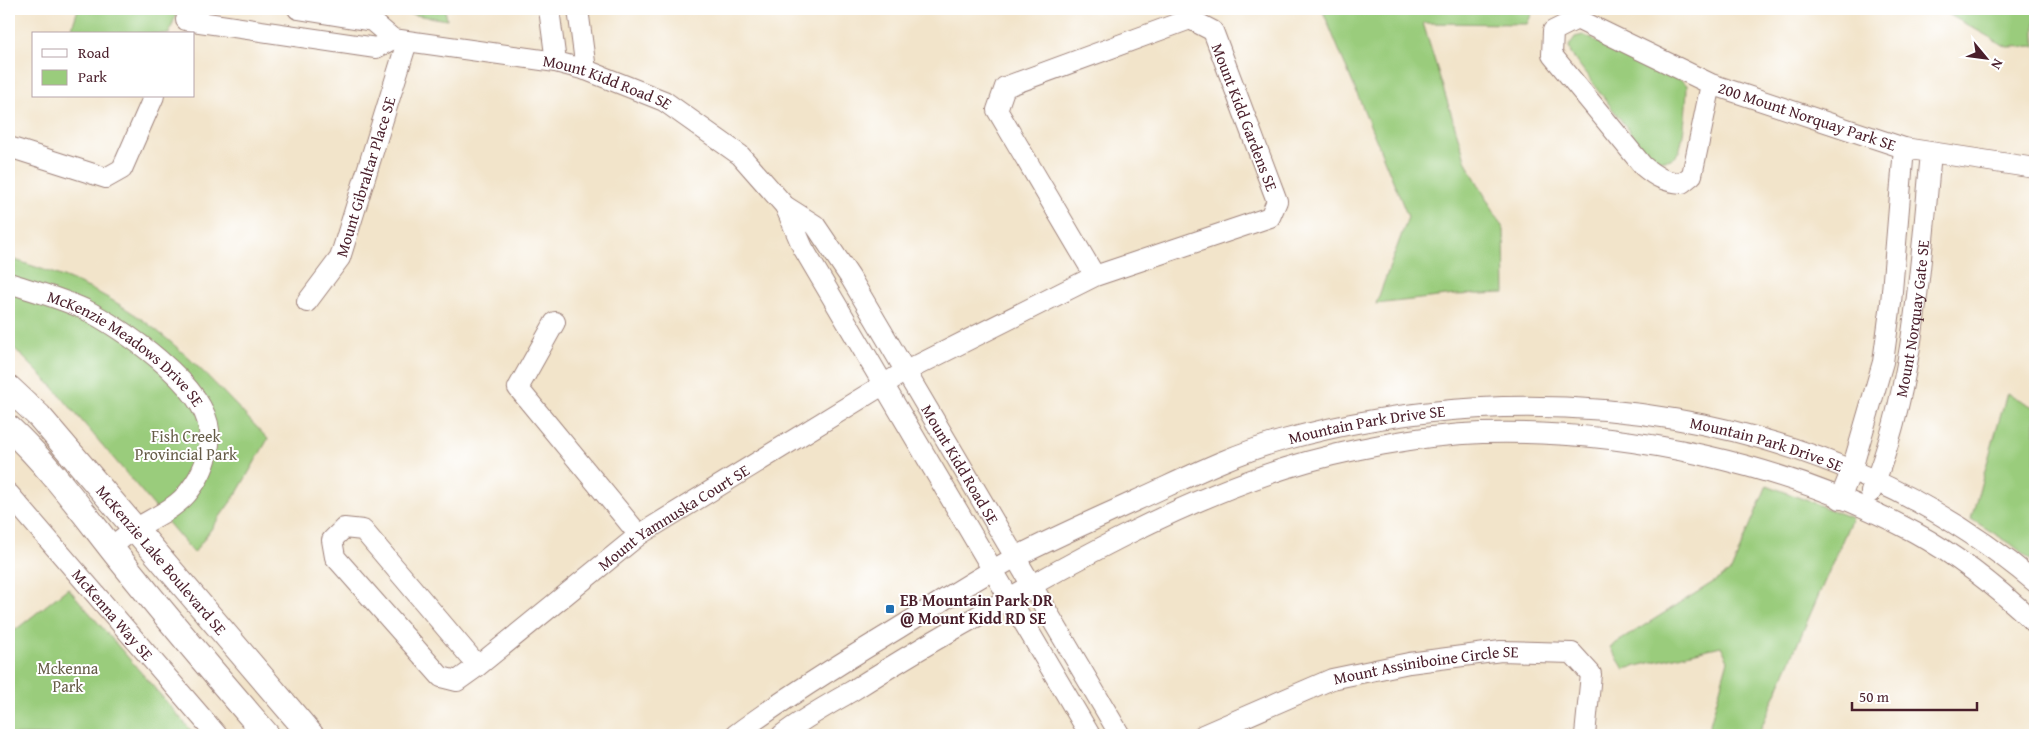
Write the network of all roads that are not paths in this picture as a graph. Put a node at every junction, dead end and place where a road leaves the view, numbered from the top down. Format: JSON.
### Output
{"nodes":[{"id":1,"x":298,"y":9,"type":"edge"},
{"id":2,"x":549,"y":9,"type":"edge"},
{"id":3,"x":578,"y":9,"type":"edge"},
{"id":4,"x":186,"y":21,"type":"edge"},
{"id":5,"x":400,"y":41,"type":"junction"},
{"id":6,"x":556,"y":62,"type":"junction"},
{"id":7,"x":586,"y":70,"type":"junction"},
{"id":8,"x":1711,"y":84,"type":"junction"},
{"id":9,"x":153,"y":98,"type":"edge"},
{"id":10,"x":9,"y":147,"type":"edge"},
{"id":11,"x":1904,"y":148,"type":"junction"},
{"id":12,"x":1931,"y":153,"type":"junction"},
{"id":13,"x":2035,"y":168,"type":"edge"},
{"id":14,"x":784,"y":206,"type":"junction"},
{"id":15,"x":1095,"y":276,"type":"junction"},
{"id":16,"x":9,"y":283,"type":"edge"},
{"id":17,"x":307,"y":302,"type":"dead end"},
{"id":18,"x":1891,"y":303,"type":"junction"},
{"id":19,"x":1917,"y":303,"type":"junction"},
{"id":20,"x":555,"y":322,"type":"dead end"},
{"id":21,"x":904,"y":372,"type":"junction"},
{"id":22,"x":882,"y":386,"type":"junction"},
{"id":23,"x":9,"y":388,"type":"edge"},
{"id":24,"x":9,"y":428,"type":"edge"},
{"id":25,"x":1852,"y":469,"type":"junction"},
{"id":26,"x":1875,"y":481,"type":"junction"},
{"id":27,"x":9,"y":494,"type":"edge"},
{"id":28,"x":1840,"y":499,"type":"junction"},
{"id":29,"x":1864,"y":508,"type":"junction"},
{"id":30,"x":136,"y":528,"type":"junction"},
{"id":31,"x":638,"y":535,"type":"junction"},
{"id":32,"x":110,"y":548,"type":"junction"},
{"id":33,"x":1016,"y":557,"type":"junction"},
{"id":34,"x":992,"y":570,"type":"junction"},
{"id":35,"x":2035,"y":582,"type":"edge"},
{"id":36,"x":1032,"y":584,"type":"junction"},
{"id":37,"x":1008,"y":598,"type":"junction"},
{"id":38,"x":2035,"y":623,"type":"edge"},
{"id":39,"x":478,"y":666,"type":"junction"},
{"id":40,"x":217,"y":735,"type":"edge"},
{"id":41,"x":267,"y":735,"type":"edge"},
{"id":42,"x":311,"y":735,"type":"edge"},
{"id":43,"x":735,"y":735,"type":"edge"},
{"id":44,"x":782,"y":735,"type":"edge"},
{"id":45,"x":1090,"y":735,"type":"edge"},
{"id":46,"x":1120,"y":735,"type":"edge"},
{"id":47,"x":1203,"y":735,"type":"edge"},
{"id":48,"x":1585,"y":735,"type":"edge"}],
"edges":[{"from":1,"to":5,"type":"street"},
{"from":2,"to":6,"type":"street"},
{"from":3,"to":7,"type":"street"},
{"from":4,"to":5,"type":"street","name":"Mount Kidd Road SE"},
{"from":5,"to":6,"type":"street","name":"Mount Kidd Road SE"},
{"from":5,"to":17,"type":"street","name":"Mount Gibraltar Place SE"},
{"from":6,"to":7,"type":"street","name":"Mount Kidd Road SE"},
{"from":7,"to":14,"type":"street","name":"Mount Kidd Road SE"},
{"from":8,"to":8,"type":"street","name":"200 Mount Norquay Park SE"},
{"from":8,"to":11,"type":"street","name":"200 Mount Norquay Park SE"},
{"from":9,"to":10,"type":"street"},
{"from":11,"to":12,"type":"street","name":"200 Mount Norquay Park SE"},
{"from":11,"to":18,"type":"street","name":"Mount Norquay Gate SE"},
{"from":12,"to":13,"type":"street","name":"200 Mount Norquay Park SE"},
{"from":12,"to":19,"type":"street","name":"Mount Norquay Gate SE"},
{"from":14,"to":21,"type":"street","name":"Mount Kidd Road SE"},
{"from":14,"to":22,"type":"street","name":"Mount Kidd Road SE"},
{"from":15,"to":15,"type":"street","name":"Mount Kidd Gardens SE"},
{"from":15,"to":21,"type":"street","name":"Mount Kidd Gardens SE"},
{"from":16,"to":30,"type":"street","name":"McKenzie Meadows Drive SE"},
{"from":18,"to":19,"type":"street"},
{"from":18,"to":25,"type":"street","name":"Mount Norquay Gate SE"},
{"from":19,"to":26,"type":"street","name":"Mount Norquay Gate SE"},
{"from":20,"to":31,"type":"street"},
{"from":21,"to":22,"type":"street","name":"Mount Yamnuska Court SE"},
{"from":21,"to":33,"type":"street","name":"Mount Kidd Road SE"},
{"from":22,"to":31,"type":"street","name":"Mount Yamnuska Court SE"},
{"from":22,"to":34,"type":"street","name":"Mount Kidd Road SE"},
{"from":23,"to":30,"type":"main road","name":"McKenzie Lake Boulevard SE"},
{"from":24,"to":32,"type":"main road","name":"McKenzie Lake Boulevard SE"},
{"from":25,"to":26,"type":"street","name":"Mountain Park Drive SE"},
{"from":25,"to":28,"type":"street","name":"Mount Norquay Gate SE"},
{"from":25,"to":33,"type":"street","name":"Mountain Park Drive SE"},
{"from":26,"to":29,"type":"street","name":"Mount Norquay Gate SE"},
{"from":26,"to":35,"type":"street","name":"Mountain Park Drive SE"},
{"from":27,"to":40,"type":"street","name":"McKenna Way SE"},
{"from":28,"to":29,"type":"street","name":"Mountain Park Drive SE"},
{"from":28,"to":36,"type":"street","name":"Mountain Park Drive SE"},
{"from":29,"to":38,"type":"street","name":"Mountain Park Drive SE"},
{"from":30,"to":32,"type":"street","name":"McKenzie Meadows Drive SE"},
{"from":30,"to":42,"type":"main road","name":"McKenzie Lake Boulevard SE"},
{"from":31,"to":39,"type":"street","name":"Mount Yamnuska Court SE"},
{"from":32,"to":41,"type":"main road","name":"McKenzie Lake Boulevard SE"},
{"from":33,"to":34,"type":"street","name":"Mountain Park Drive SE"},
{"from":33,"to":36,"type":"street","name":"Mount Kidd Road SE"},
{"from":34,"to":37,"type":"street","name":"Mount Kidd Road SE"},
{"from":34,"to":43,"type":"street","name":"Mountain Park Drive SE"},
{"from":36,"to":37,"type":"street","name":"Mountain Park Drive SE"},
{"from":36,"to":46,"type":"street","name":"Mount Kidd Road SE"},
{"from":37,"to":44,"type":"street","name":"Mountain Park Drive SE"},
{"from":37,"to":45,"type":"street","name":"Mount Kidd Road SE"},
{"from":39,"to":39,"type":"street","name":"Mount Yamnuska Court SE"},
{"from":47,"to":48,"type":"street","name":"Mount Assiniboine Circle SE"}]}
